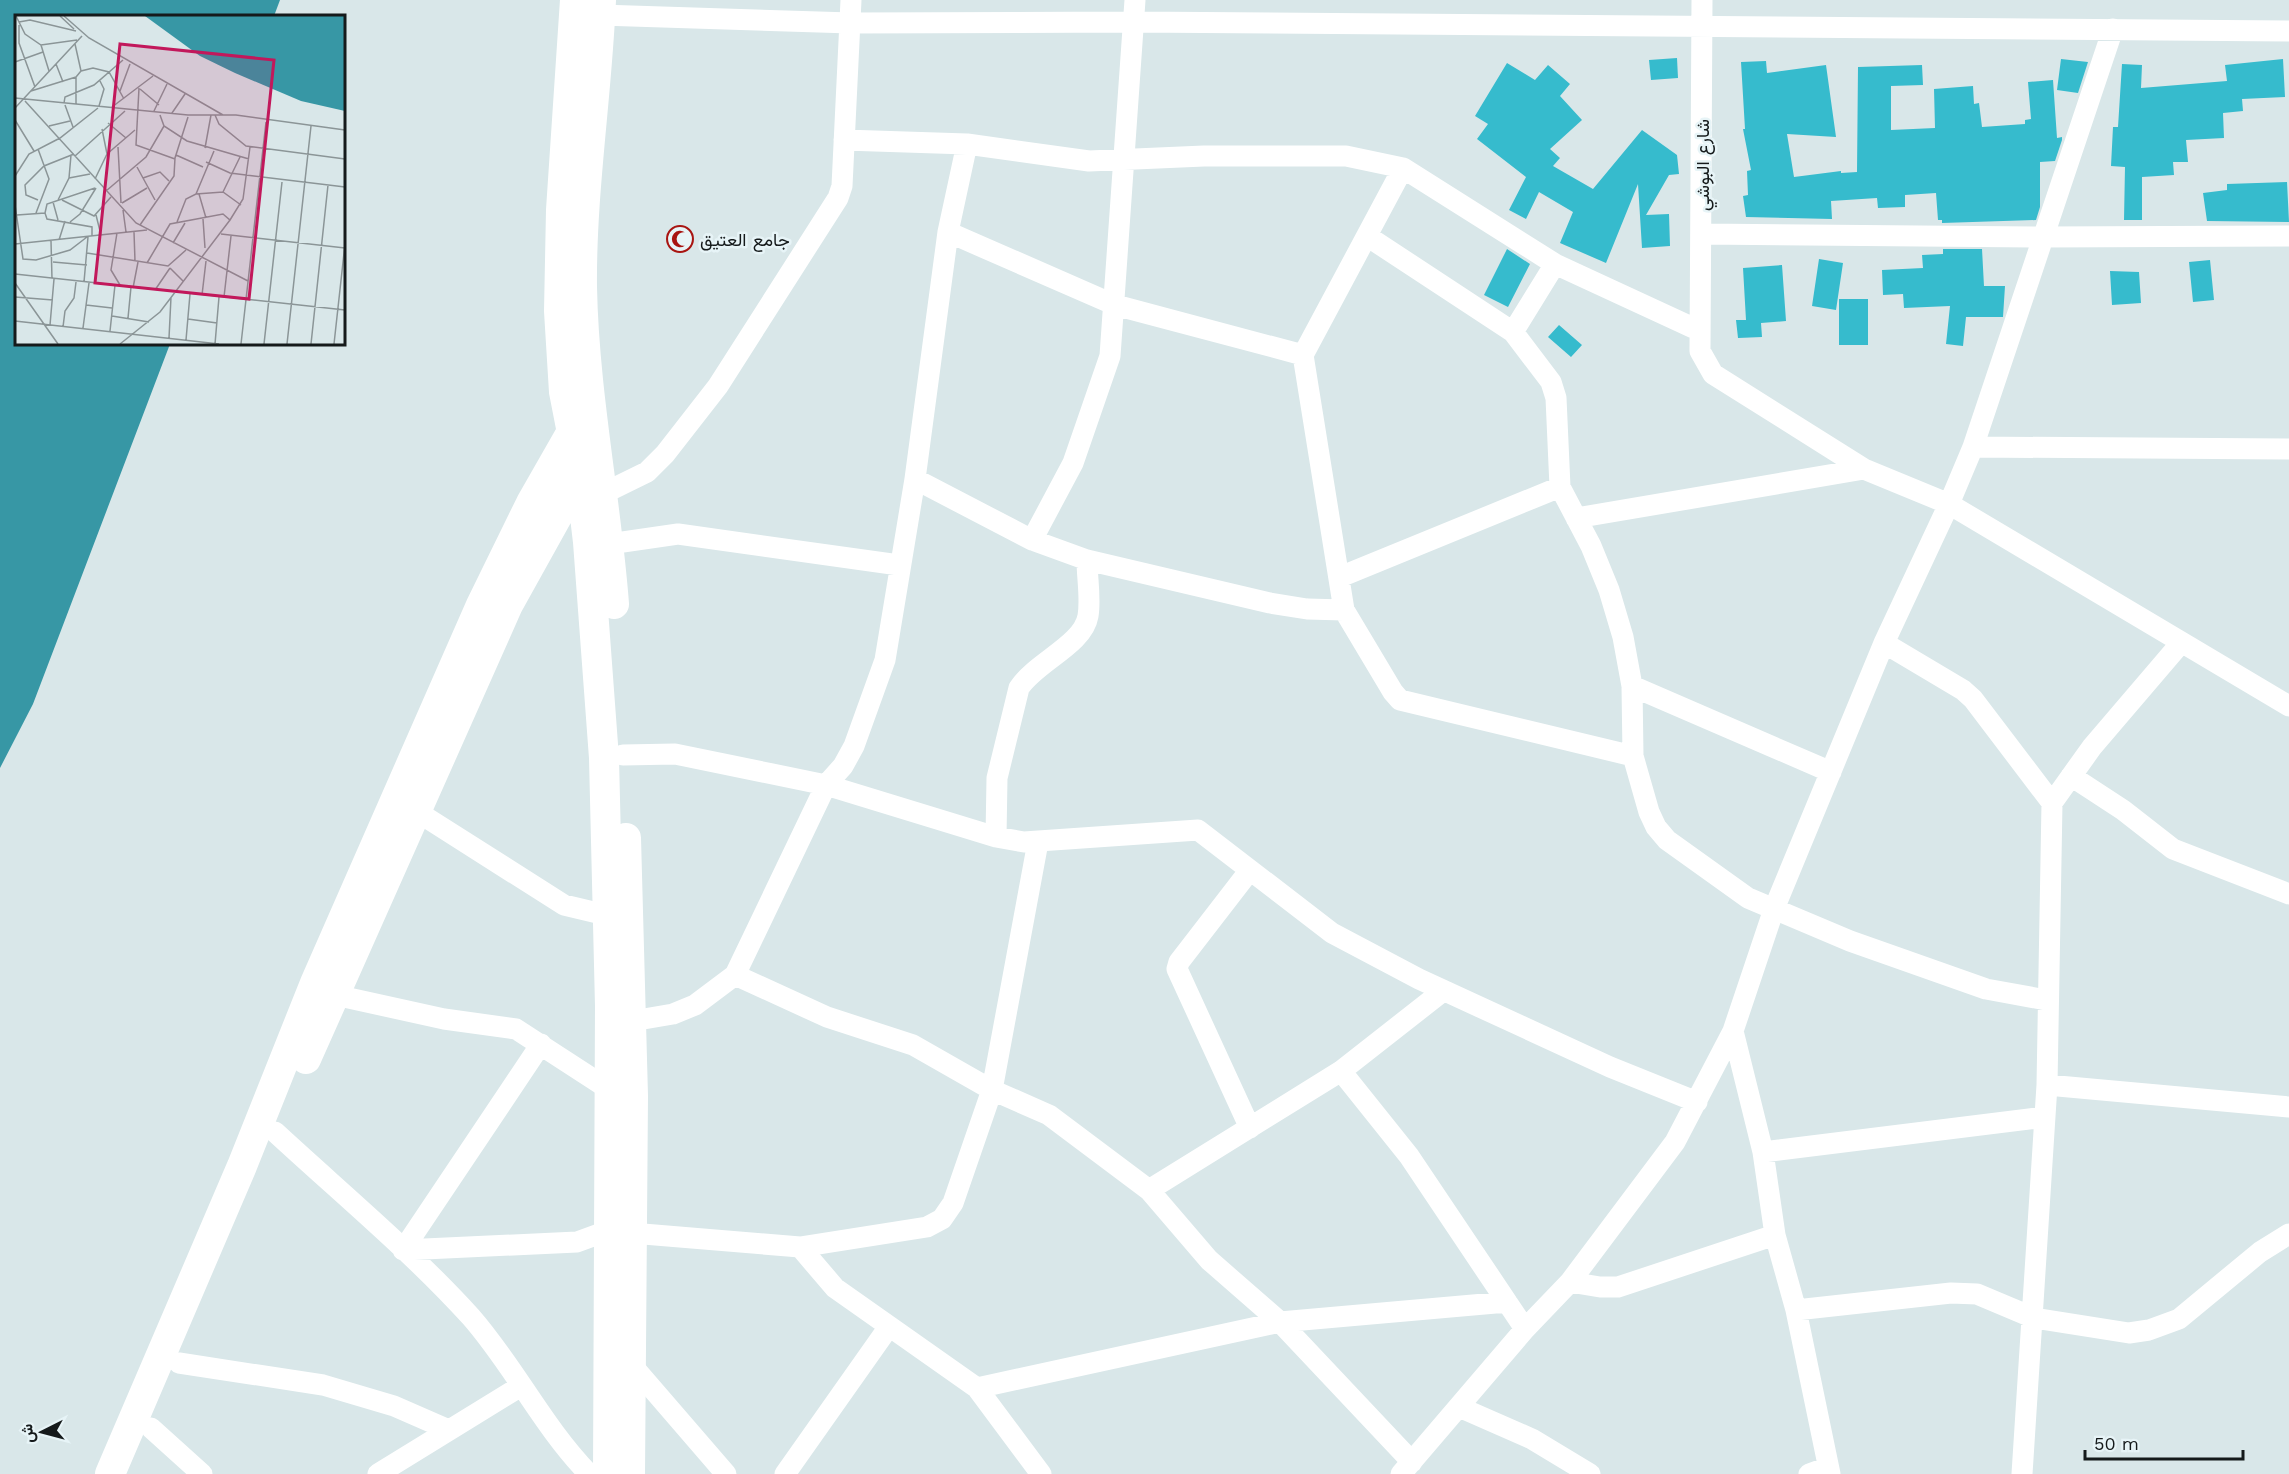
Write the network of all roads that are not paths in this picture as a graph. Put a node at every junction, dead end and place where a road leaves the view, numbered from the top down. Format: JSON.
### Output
{"nodes":[{"id":1,"x":851,"y":0,"type":"edge"},
{"id":2,"x":1135,"y":0,"type":"edge"},
{"id":3,"x":1702,"y":0,"type":"edge"},
{"id":4,"x":592,"y":5,"type":"edge"},
{"id":5,"x":1134,"y":22,"type":"junction"},
{"id":6,"x":851,"y":23,"type":"junction"},
{"id":7,"x":1702,"y":26,"type":"junction"},
{"id":8,"x":2114,"y":29,"type":"junction"},
{"id":9,"x":2289,"y":31,"type":"edge"},
{"id":10,"x":844,"y":140,"type":"junction"},
{"id":11,"x":967,"y":144,"type":"junction"},
{"id":12,"x":1126,"y":160,"type":"junction"},
{"id":13,"x":1403,"y":168,"type":"junction"},
{"id":14,"x":948,"y":232,"type":"junction"},
{"id":15,"x":1702,"y":234,"type":"junction"},
{"id":16,"x":1367,"y":236,"type":"junction"},
{"id":17,"x":2289,"y":236,"type":"edge"},
{"id":18,"x":2044,"y":237,"type":"junction"},
{"id":19,"x":1555,"y":264,"type":"junction"},
{"id":20,"x":1115,"y":304,"type":"junction"},
{"id":21,"x":1700,"y":331,"type":"junction"},
{"id":22,"x":1513,"y":333,"type":"junction"},
{"id":23,"x":1304,"y":355,"type":"junction"},
{"id":24,"x":588,"y":402,"type":"junction"},
{"id":25,"x":571,"y":433,"type":"junction"},
{"id":26,"x":1973,"y":447,"type":"junction"},
{"id":27,"x":2289,"y":449,"type":"edge"},
{"id":28,"x":1864,"y":469,"type":"junction"},
{"id":29,"x":915,"y":479,"type":"junction"},
{"id":30,"x":1560,"y":487,"type":"junction"},
{"id":31,"x":589,"y":491,"type":"junction"},
{"id":32,"x":1949,"y":504,"type":"junction"},
{"id":33,"x":1576,"y":518,"type":"junction"},
{"id":34,"x":1032,"y":540,"type":"junction"},
{"id":35,"x":599,"y":543,"type":"junction"},
{"id":36,"x":538,"y":549,"type":"junction"},
{"id":37,"x":1087,"y":560,"type":"junction"},
{"id":38,"x":899,"y":565,"type":"junction"},
{"id":39,"x":1340,"y":577,"type":"junction"},
{"id":40,"x":1344,"y":610,"type":"junction"},
{"id":41,"x":1884,"y":643,"type":"junction"},
{"id":42,"x":2180,"y":644,"type":"junction"},
{"id":43,"x":1632,"y":686,"type":"junction"},
{"id":44,"x":2289,"y":706,"type":"edge"},
{"id":45,"x":623,"y":755,"type":"junction"},
{"id":46,"x":1633,"y":756,"type":"junction"},
{"id":47,"x":1831,"y":772,"type":"junction"},
{"id":48,"x":2071,"y":777,"type":"junction"},
{"id":49,"x":826,"y":785,"type":"junction"},
{"id":50,"x":2052,"y":803,"type":"junction"},
{"id":51,"x":416,"y":811,"type":"junction"},
{"id":52,"x":996,"y":837,"type":"junction"},
{"id":53,"x":1038,"y":842,"type":"junction"},
{"id":54,"x":1250,"y":870,"type":"junction"},
{"id":55,"x":2289,"y":894,"type":"edge"},
{"id":56,"x":1774,"y":909,"type":"junction"},
{"id":57,"x":606,"y":915,"type":"junction"},
{"id":58,"x":735,"y":975,"type":"junction"},
{"id":59,"x":1443,"y":990,"type":"junction"},
{"id":60,"x":335,"y":995,"type":"junction"},
{"id":61,"x":2046,"y":1000,"type":"junction"},
{"id":62,"x":632,"y":1021,"type":"junction"},
{"id":63,"x":1733,"y":1031,"type":"junction"},
{"id":64,"x":541,"y":1044,"type":"junction"},
{"id":65,"x":1341,"y":1071,"type":"junction"},
{"id":66,"x":2047,"y":1085,"type":"junction"},
{"id":67,"x":610,"y":1090,"type":"junction"},
{"id":68,"x":992,"y":1090,"type":"junction"},
{"id":69,"x":1697,"y":1102,"type":"junction"},
{"id":70,"x":2289,"y":1107,"type":"edge"},
{"id":71,"x":2045,"y":1117,"type":"junction"},
{"id":72,"x":1250,"y":1128,"type":"junction"},
{"id":73,"x":275,"y":1132,"type":"junction"},
{"id":74,"x":1763,"y":1152,"type":"junction"},
{"id":75,"x":1149,"y":1190,"type":"junction"},
{"id":76,"x":620,"y":1232,"type":"junction"},
{"id":77,"x":2289,"y":1234,"type":"edge"},
{"id":78,"x":1775,"y":1235,"type":"junction"},
{"id":79,"x":801,"y":1247,"type":"junction"},
{"id":80,"x":404,"y":1250,"type":"junction"},
{"id":81,"x":1570,"y":1282,"type":"junction"},
{"id":82,"x":1507,"y":1302,"type":"junction"},
{"id":83,"x":1796,"y":1310,"type":"junction"},
{"id":84,"x":2034,"y":1318,"type":"junction"},
{"id":85,"x":1280,"y":1322,"type":"junction"},
{"id":86,"x":888,"y":1328,"type":"junction"},
{"id":87,"x":1525,"y":1329,"type":"junction"},
{"id":88,"x":179,"y":1363,"type":"junction"},
{"id":89,"x":630,"y":1364,"type":"junction"},
{"id":90,"x":521,"y":1386,"type":"junction"},
{"id":91,"x":977,"y":1388,"type":"junction"},
{"id":92,"x":1459,"y":1407,"type":"junction"},
{"id":93,"x":151,"y":1428,"type":"junction"},
{"id":94,"x":449,"y":1430,"type":"junction"},
{"id":95,"x":1406,"y":1468,"type":"edge"},
{"id":96,"x":1822,"y":1472,"type":"edge"},
{"id":97,"x":110,"y":1474,"type":"edge"},
{"id":98,"x":132,"y":1474,"type":"edge"},
{"id":99,"x":202,"y":1474,"type":"edge"},
{"id":100,"x":378,"y":1474,"type":"edge"},
{"id":101,"x":589,"y":1474,"type":"edge"},
{"id":102,"x":608,"y":1474,"type":"edge"},
{"id":103,"x":630,"y":1474,"type":"edge"},
{"id":104,"x":726,"y":1474,"type":"edge"},
{"id":105,"x":784,"y":1474,"type":"edge"},
{"id":106,"x":1041,"y":1474,"type":"edge"},
{"id":107,"x":1590,"y":1474,"type":"edge"},
{"id":108,"x":2022,"y":1474,"type":"edge"}],
"edges":[{"from":1,"to":6,"type":"street"},
{"from":2,"to":5,"type":"street"},
{"from":3,"to":7,"type":"street","name":"شارع البوشي"},
{"from":4,"to":6,"type":"street"},
{"from":4,"to":24,"type":"main road"},
{"from":4,"to":25,"type":"main road"},
{"from":5,"to":6,"type":"street"},
{"from":5,"to":7,"type":"street"},
{"from":5,"to":12,"type":"street"},
{"from":6,"to":10,"type":"street"},
{"from":7,"to":8,"type":"street"},
{"from":7,"to":15,"type":"street","name":"شارع البوشي"},
{"from":8,"to":9,"type":"street"},
{"from":8,"to":18,"type":"street"},
{"from":10,"to":11,"type":"street"},
{"from":10,"to":31,"type":"street"},
{"from":11,"to":12,"type":"street"},
{"from":11,"to":14,"type":"street"},
{"from":12,"to":13,"type":"street"},
{"from":12,"to":20,"type":"street"},
{"from":13,"to":16,"type":"street"},
{"from":13,"to":19,"type":"street"},
{"from":14,"to":20,"type":"street"},
{"from":14,"to":29,"type":"street"},
{"from":15,"to":18,"type":"street"},
{"from":15,"to":21,"type":"street","name":"شارع البوشي"},
{"from":16,"to":22,"type":"street"},
{"from":16,"to":23,"type":"street"},
{"from":17,"to":18,"type":"street"},
{"from":18,"to":26,"type":"street"},
{"from":19,"to":21,"type":"street"},
{"from":19,"to":22,"type":"street"},
{"from":20,"to":23,"type":"street"},
{"from":20,"to":34,"type":"street"},
{"from":21,"to":28,"type":"street","name":"شارع البوشي"},
{"from":22,"to":30,"type":"street"},
{"from":23,"to":39,"type":"street"},
{"from":24,"to":25,"type":"main road"},
{"from":24,"to":31,"type":"main road"},
{"from":25,"to":31,"type":"main road"},
{"from":25,"to":97,"type":"main road"},
{"from":26,"to":27,"type":"street"},
{"from":26,"to":32,"type":"street"},
{"from":28,"to":32,"type":"street","name":"شارع البوشي"},
{"from":28,"to":33,"type":"street"},
{"from":29,"to":34,"type":"street"},
{"from":29,"to":38,"type":"street"},
{"from":30,"to":33,"type":"street"},
{"from":30,"to":39,"type":"street"},
{"from":31,"to":35,"type":"main road"},
{"from":31,"to":36,"type":"main road"},
{"from":32,"to":41,"type":"street"},
{"from":32,"to":42,"type":"street","name":"شارع البوشي"},
{"from":33,"to":43,"type":"street"},
{"from":34,"to":37,"type":"street"},
{"from":35,"to":36,"type":"main road"},
{"from":35,"to":38,"type":"street"},
{"from":35,"to":45,"type":"main road"},
{"from":35,"to":57,"type":"main road"},
{"from":36,"to":51,"type":"main road"},
{"from":37,"to":40,"type":"street"},
{"from":37,"to":52,"type":"street"},
{"from":38,"to":49,"type":"street"},
{"from":39,"to":40,"type":"street"},
{"from":40,"to":46,"type":"street"},
{"from":41,"to":47,"type":"street"},
{"from":41,"to":50,"type":"street"},
{"from":42,"to":44,"type":"street","name":"شارع البوشي"},
{"from":42,"to":48,"type":"street"},
{"from":43,"to":46,"type":"street"},
{"from":43,"to":47,"type":"street"},
{"from":45,"to":49,"type":"street"},
{"from":45,"to":62,"type":"main road"},
{"from":46,"to":56,"type":"street"},
{"from":47,"to":56,"type":"street"},
{"from":48,"to":50,"type":"street"},
{"from":48,"to":55,"type":"street"},
{"from":49,"to":52,"type":"street"},
{"from":49,"to":58,"type":"street"},
{"from":50,"to":61,"type":"street"},
{"from":51,"to":57,"type":"street"},
{"from":51,"to":60,"type":"main road"},
{"from":52,"to":53,"type":"street"},
{"from":53,"to":54,"type":"street"},
{"from":53,"to":68,"type":"street"},
{"from":54,"to":59,"type":"street"},
{"from":54,"to":72,"type":"street"},
{"from":56,"to":61,"type":"street"},
{"from":56,"to":63,"type":"street"},
{"from":57,"to":67,"type":"main road"},
{"from":58,"to":62,"type":"street"},
{"from":58,"to":68,"type":"street"},
{"from":59,"to":65,"type":"street"},
{"from":59,"to":69,"type":"street"},
{"from":60,"to":64,"type":"street"},
{"from":60,"to":73,"type":"main road"},
{"from":61,"to":66,"type":"street"},
{"from":62,"to":76,"type":"main road"},
{"from":63,"to":69,"type":"street"},
{"from":63,"to":74,"type":"street"},
{"from":64,"to":67,"type":"street"},
{"from":64,"to":80,"type":"street"},
{"from":65,"to":72,"type":"street"},
{"from":65,"to":82,"type":"street"},
{"from":66,"to":70,"type":"street"},
{"from":66,"to":71,"type":"street"},
{"from":67,"to":76,"type":"main road"},
{"from":68,"to":75,"type":"street"},
{"from":68,"to":79,"type":"street"},
{"from":69,"to":81,"type":"street"},
{"from":71,"to":74,"type":"street"},
{"from":71,"to":84,"type":"street"},
{"from":72,"to":75,"type":"street"},
{"from":73,"to":80,"type":"street"},
{"from":73,"to":88,"type":"main road"},
{"from":74,"to":78,"type":"street"},
{"from":75,"to":85,"type":"street"},
{"from":76,"to":79,"type":"street"},
{"from":76,"to":80,"type":"street"},
{"from":76,"to":89,"type":"main road"},
{"from":76,"to":102,"type":"main road"},
{"from":77,"to":84,"type":"street"},
{"from":78,"to":81,"type":"street"},
{"from":78,"to":83,"type":"street"},
{"from":79,"to":86,"type":"street"},
{"from":80,"to":90,"type":"street"},
{"from":81,"to":87,"type":"street"},
{"from":82,"to":85,"type":"street"},
{"from":82,"to":87,"type":"street"},
{"from":83,"to":84,"type":"street"},
{"from":83,"to":96,"type":"street"},
{"from":84,"to":108,"type":"street"},
{"from":85,"to":91,"type":"street"},
{"from":85,"to":95,"type":"street"},
{"from":86,"to":91,"type":"street"},
{"from":86,"to":105,"type":"street"},
{"from":87,"to":92,"type":"street"},
{"from":88,"to":93,"type":"main road"},
{"from":88,"to":94,"type":"street"},
{"from":89,"to":103,"type":"main road"},
{"from":89,"to":104,"type":"street"},
{"from":90,"to":94,"type":"street"},
{"from":90,"to":101,"type":"street"},
{"from":91,"to":106,"type":"street"},
{"from":92,"to":95,"type":"street"},
{"from":92,"to":107,"type":"street"},
{"from":93,"to":98,"type":"main road"},
{"from":93,"to":99,"type":"street"},
{"from":94,"to":100,"type":"street"}]}
